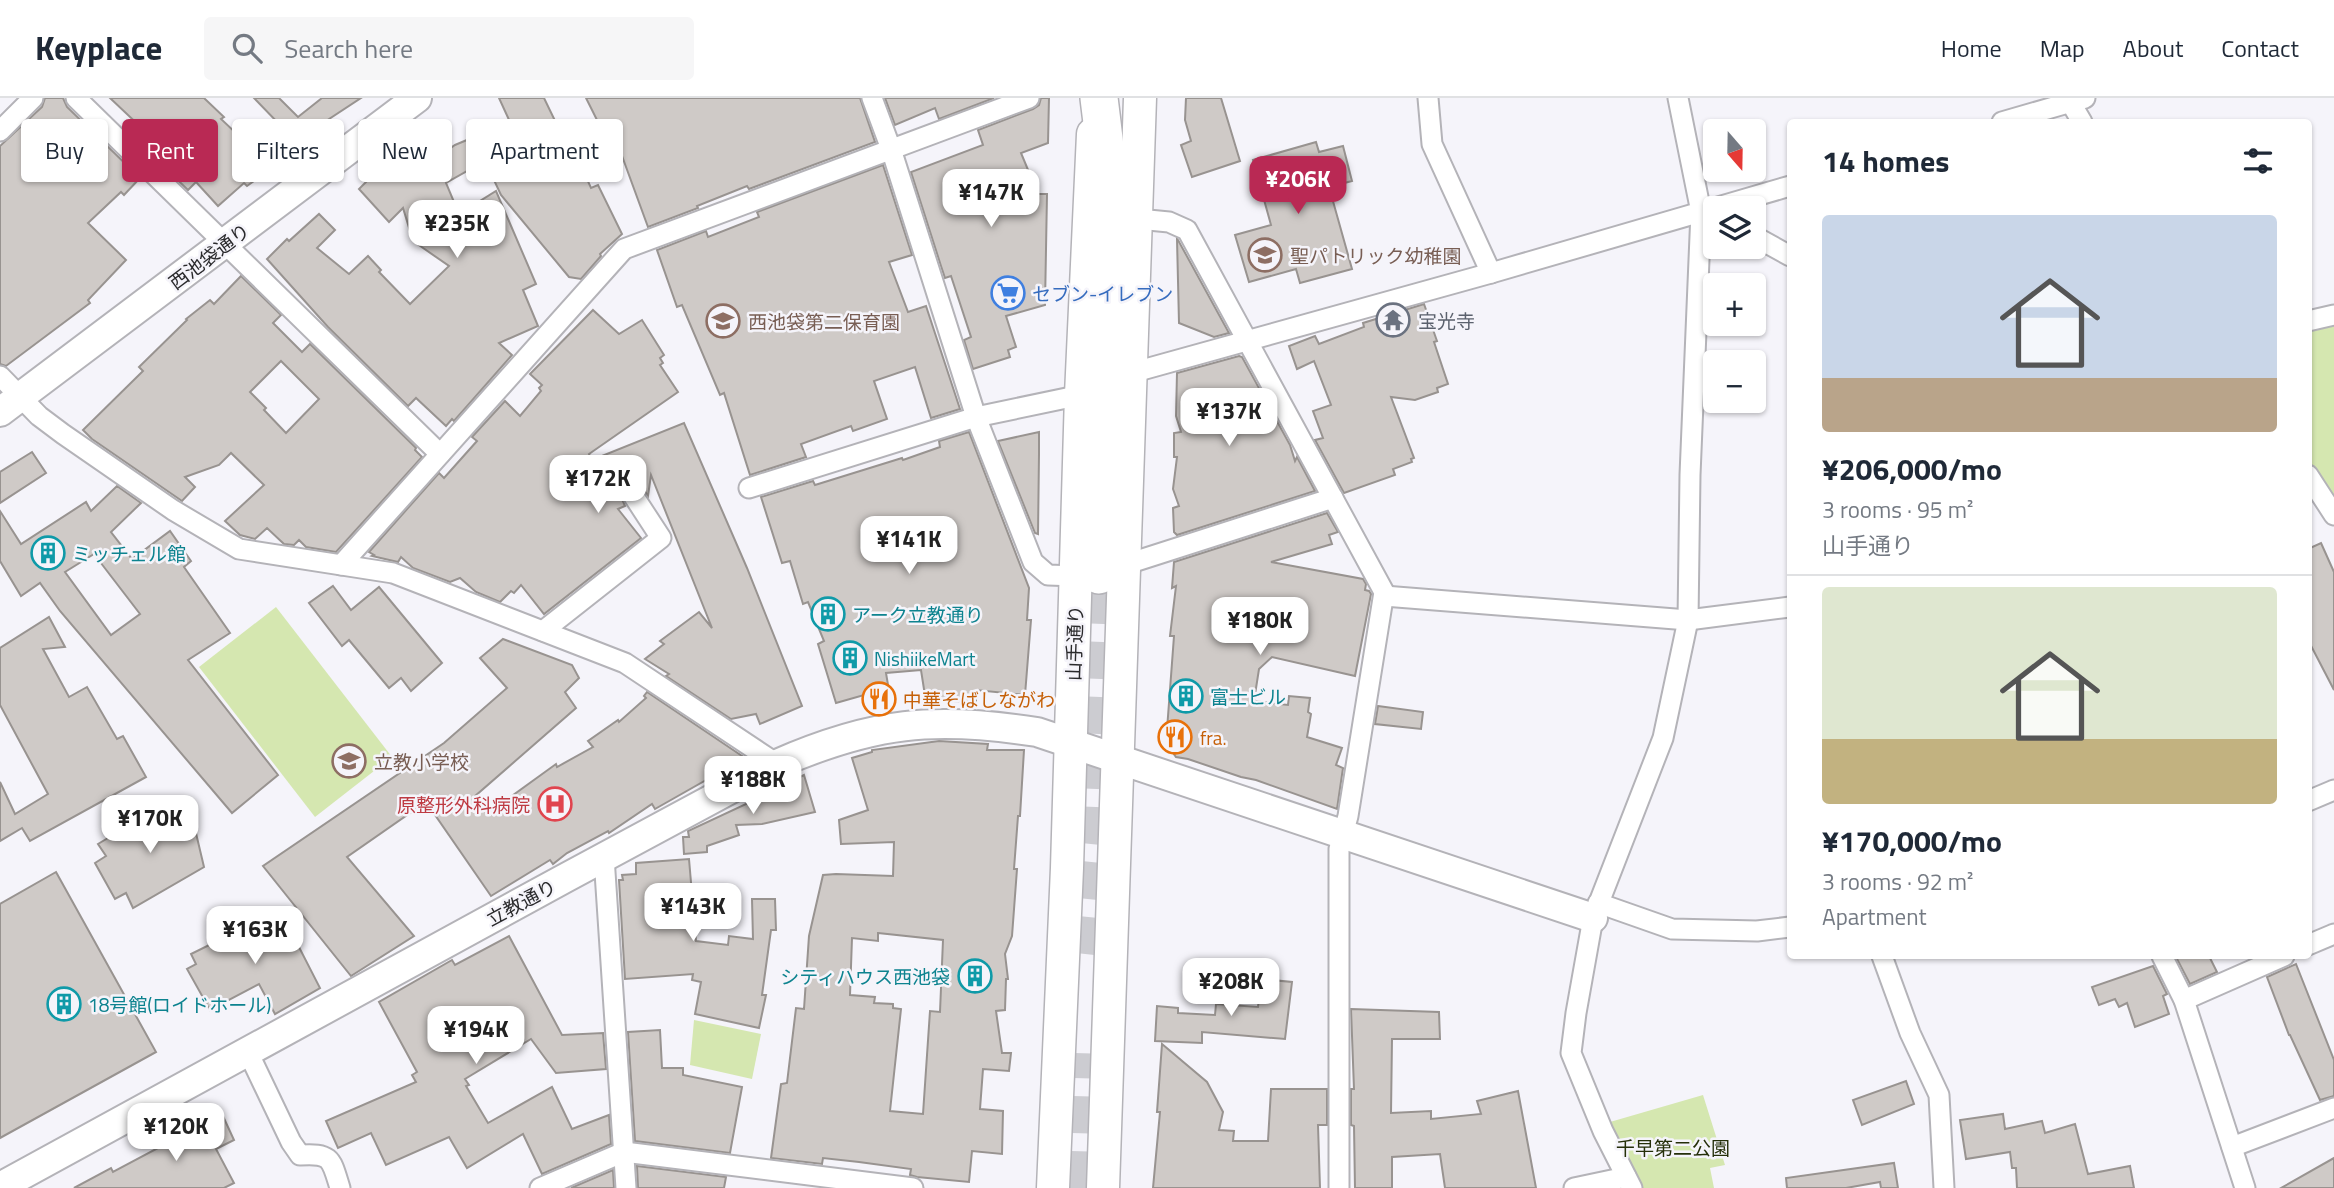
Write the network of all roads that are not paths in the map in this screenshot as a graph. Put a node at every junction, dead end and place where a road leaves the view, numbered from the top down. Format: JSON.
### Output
{"nodes":[{"id":1,"x":33,"y":98,"type":"edge"},
{"id":2,"x":76,"y":98,"type":"edge"},
{"id":3,"x":872,"y":98,"type":"edge"},
{"id":4,"x":1029,"y":98,"type":"edge"},
{"id":5,"x":1097,"y":98,"type":"edge"},
{"id":6,"x":1140,"y":98,"type":"edge"},
{"id":7,"x":1428,"y":98,"type":"edge"},
{"id":8,"x":1678,"y":98,"type":"edge"},
{"id":9,"x":412,"y":99,"type":"edge"},
{"id":10,"x":2074,"y":99,"type":"edge"},
{"id":11,"x":2011,"y":119,"type":"edge"},
{"id":12,"x":2081,"y":119,"type":"edge"},
{"id":13,"x":0,"y":131,"type":"edge"},
{"id":14,"x":891,"y":149,"type":"junction"},
{"id":15,"x":1787,"y":187,"type":"edge"},
{"id":16,"x":1703,"y":196,"type":"edge"},
{"id":17,"x":1761,"y":196,"type":"edge"},
{"id":18,"x":1703,"y":215,"type":"edge"},
{"id":19,"x":1138,"y":219,"type":"junction"},
{"id":20,"x":1766,"y":243,"type":"edge"},
{"id":21,"x":225,"y":245,"type":"junction"},
{"id":22,"x":1787,"y":254,"type":"edge"},
{"id":23,"x":1705,"y":259,"type":"edge"},
{"id":24,"x":1491,"y":273,"type":"junction"},
{"id":25,"x":2334,"y":315,"type":"edge"},
{"id":26,"x":2312,"y":320,"type":"edge"},
{"id":27,"x":1247,"y":341,"type":"junction"},
{"id":28,"x":1131,"y":373,"type":"junction"},
{"id":29,"x":0,"y":376,"type":"edge"},
{"id":30,"x":1081,"y":395,"type":"junction"},
{"id":31,"x":10,"y":405,"type":"edge"},
{"id":32,"x":976,"y":418,"type":"junction"},
{"id":33,"x":440,"y":454,"type":"junction"},
{"id":34,"x":2312,"y":481,"type":"edge"},
{"id":35,"x":749,"y":488,"type":"dead end"},
{"id":36,"x":631,"y":492,"type":"dead end"},
{"id":37,"x":1333,"y":498,"type":"junction"},
{"id":38,"x":2334,"y":515,"type":"edge"},
{"id":39,"x":341,"y":565,"type":"junction"},
{"id":40,"x":1100,"y":572,"type":"junction"},
{"id":41,"x":1384,"y":596,"type":"junction"},
{"id":42,"x":1787,"y":607,"type":"edge"},
{"id":43,"x":1688,"y":620,"type":"junction"},
{"id":44,"x":543,"y":631,"type":"junction"},
{"id":45,"x":1071,"y":744,"type":"junction"},
{"id":46,"x":1119,"y":760,"type":"junction"},
{"id":47,"x":777,"y":764,"type":"junction"},
{"id":48,"x":2334,"y":790,"type":"edge"},
{"id":49,"x":2312,"y":799,"type":"edge"},
{"id":50,"x":1342,"y":834,"type":"junction"},
{"id":51,"x":604,"y":857,"type":"junction"},
{"id":52,"x":1067,"y":868,"type":"junction"},
{"id":53,"x":1115,"y":873,"type":"junction"},
{"id":54,"x":1595,"y":911,"type":"junction"},
{"id":55,"x":1787,"y":927,"type":"edge"},
{"id":56,"x":2334,"y":934,"type":"edge"},
{"id":57,"x":2312,"y":943,"type":"edge"},
{"id":58,"x":1883,"y":959,"type":"edge"},
{"id":59,"x":2164,"y":959,"type":"edge"},
{"id":60,"x":2277,"y":959,"type":"edge"},
{"id":61,"x":2184,"y":1000,"type":"junction"},
{"id":62,"x":248,"y":1052,"type":"junction"},
{"id":63,"x":2334,"y":1108,"type":"edge"},
{"id":64,"x":2232,"y":1147,"type":"junction"},
{"id":65,"x":624,"y":1152,"type":"junction"},
{"id":66,"x":1629,"y":1183,"type":"edge"},
{"id":67,"x":0,"y":1187,"type":"edge"},
{"id":68,"x":340,"y":1188,"type":"edge"},
{"id":69,"x":540,"y":1188,"type":"edge"},
{"id":70,"x":626,"y":1188,"type":"edge"},
{"id":71,"x":913,"y":1188,"type":"edge"},
{"id":72,"x":1053,"y":1188,"type":"edge"},
{"id":73,"x":1103,"y":1188,"type":"edge"},
{"id":74,"x":1339,"y":1188,"type":"edge"},
{"id":75,"x":1574,"y":1188,"type":"edge"},
{"id":76,"x":1944,"y":1188,"type":"edge"},
{"id":77,"x":2245,"y":1188,"type":"edge"}],
"edges":[{"from":1,"to":13,"type":"street"},
{"from":2,"to":21,"type":"street"},
{"from":3,"to":14,"type":"street"},
{"from":4,"to":14,"type":"street"},
{"from":5,"to":30,"type":"main road","name":"山手通り"},
{"from":5,"to":40,"type":"highway"},
{"from":6,"to":19,"type":"main road","name":"山手通り"},
{"from":7,"to":24,"type":"street"},
{"from":8,"to":16,"type":"street"},
{"from":9,"to":21,"type":"street","name":"西池袋通り"},
{"from":10,"to":11,"type":"street"},
{"from":10,"to":12,"type":"street"},
{"from":14,"to":32,"type":"street"},
{"from":14,"to":33,"type":"street"},
{"from":15,"to":17,"type":"street"},
{"from":18,"to":24,"type":"street"},
{"from":19,"to":27,"type":"street"},
{"from":19,"to":28,"type":"main road","name":"山手通り"},
{"from":20,"to":22,"type":"street"},
{"from":21,"to":31,"type":"street","name":"西池袋通り"},
{"from":21,"to":33,"type":"street"},
{"from":23,"to":43,"type":"street"},
{"from":24,"to":27,"type":"street"},
{"from":25,"to":26,"type":"street"},
{"from":27,"to":28,"type":"street"},
{"from":27,"to":37,"type":"street"},
{"from":28,"to":40,"type":"main road","name":"山手通り"},
{"from":29,"to":31,"type":"street"},
{"from":30,"to":32,"type":"street"},
{"from":30,"to":40,"type":"main road","name":"山手通り"},
{"from":31,"to":39,"type":"street"},
{"from":32,"to":35,"type":"street"},
{"from":32,"to":40,"type":"street"},
{"from":33,"to":39,"type":"street"},
{"from":34,"to":38,"type":"street"},
{"from":36,"to":44,"type":"street"},
{"from":37,"to":40,"type":"street"},
{"from":37,"to":41,"type":"street"},
{"from":39,"to":44,"type":"street"},
{"from":40,"to":45,"type":"main road","name":"山手通り"},
{"from":40,"to":46,"type":"main road","name":"山手通り"},
{"from":41,"to":43,"type":"street"},
{"from":41,"to":50,"type":"street"},
{"from":42,"to":43,"type":"street"},
{"from":43,"to":54,"type":"street"},
{"from":44,"to":47,"type":"street"},
{"from":45,"to":46,"type":"street","name":"立教通り"},
{"from":45,"to":47,"type":"street","name":"立教通り"},
{"from":45,"to":52,"type":"main road","name":"山手通り"},
{"from":46,"to":50,"type":"street","name":"立教通り"},
{"from":46,"to":53,"type":"main road","name":"山手通り"},
{"from":47,"to":51,"type":"street","name":"立教通り"},
{"from":48,"to":49,"type":"street"},
{"from":50,"to":54,"type":"street","name":"立教通り"},
{"from":50,"to":74,"type":"street"},
{"from":51,"to":62,"type":"street","name":"立教通り"},
{"from":51,"to":65,"type":"street"},
{"from":52,"to":53,"type":"main road"},
{"from":52,"to":72,"type":"main road","name":"山手通り"},
{"from":53,"to":73,"type":"main road","name":"山手通り"},
{"from":54,"to":55,"type":"street"},
{"from":54,"to":66,"type":"street"},
{"from":56,"to":57,"type":"street"},
{"from":58,"to":76,"type":"street"},
{"from":59,"to":61,"type":"street"},
{"from":60,"to":61,"type":"street"},
{"from":61,"to":64,"type":"street"},
{"from":62,"to":67,"type":"street","name":"立教通り"},
{"from":62,"to":68,"type":"street"},
{"from":63,"to":64,"type":"street"},
{"from":64,"to":77,"type":"street"},
{"from":65,"to":69,"type":"street"},
{"from":65,"to":70,"type":"street"},
{"from":65,"to":71,"type":"street"},
{"from":66,"to":75,"type":"street"}]}
